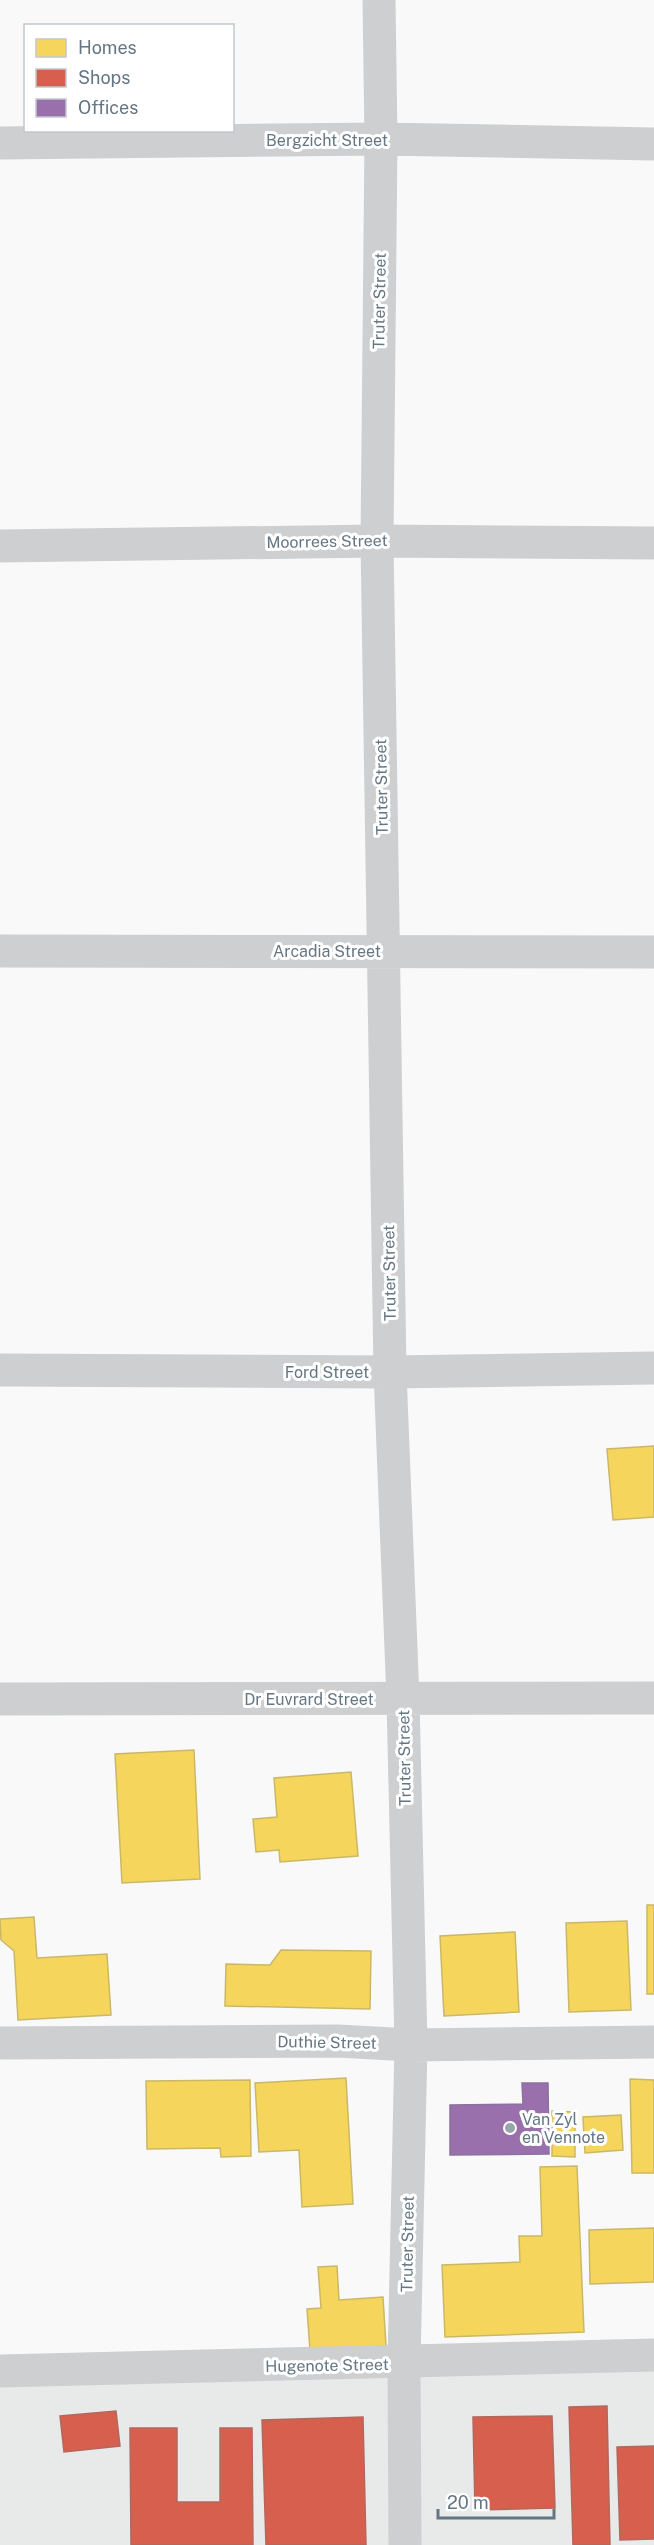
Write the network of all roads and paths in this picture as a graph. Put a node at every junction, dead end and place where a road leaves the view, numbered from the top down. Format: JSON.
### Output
{"nodes":[{"id":1,"x":379,"y":0,"type":"edge"},
{"id":2,"x":381,"y":139,"type":"junction"},
{"id":3,"x":0,"y":143,"type":"edge"},
{"id":4,"x":654,"y":144,"type":"edge"},
{"id":5,"x":377,"y":541,"type":"junction"},
{"id":6,"x":654,"y":543,"type":"edge"},
{"id":7,"x":0,"y":546,"type":"edge"},
{"id":8,"x":384,"y":950,"type":"junction"},
{"id":9,"x":0,"y":951,"type":"edge"},
{"id":10,"x":654,"y":952,"type":"edge"},
{"id":11,"x":654,"y":1368,"type":"edge"},
{"id":12,"x":0,"y":1370,"type":"edge"},
{"id":13,"x":390,"y":1372,"type":"junction"},
{"id":14,"x":654,"y":1698,"type":"edge"},
{"id":15,"x":0,"y":1699,"type":"edge"},
{"id":16,"x":403,"y":1700,"type":"junction"},
{"id":17,"x":654,"y":2042,"type":"edge"},
{"id":18,"x":0,"y":2043,"type":"edge"},
{"id":19,"x":411,"y":2045,"type":"junction"},
{"id":20,"x":654,"y":2355,"type":"edge"},
{"id":21,"x":404,"y":2363,"type":"junction"},
{"id":22,"x":0,"y":2371,"type":"edge"},
{"id":23,"x":405,"y":2545,"type":"edge"}],
"edges":[{"from":1,"to":2,"type":"street","name":"Truter Street"},
{"from":2,"to":3,"type":"street","name":"Bergzicht Street"},
{"from":2,"to":4,"type":"street","name":"Bergzicht Street"},
{"from":2,"to":5,"type":"street","name":"Truter Street"},
{"from":5,"to":6,"type":"street","name":"Moorrees Street"},
{"from":5,"to":7,"type":"street","name":"Moorrees Street"},
{"from":5,"to":8,"type":"street","name":"Truter Street"},
{"from":8,"to":9,"type":"street","name":"Arcadia Street"},
{"from":8,"to":10,"type":"street","name":"Arcadia Street"},
{"from":8,"to":13,"type":"street","name":"Truter Street"},
{"from":11,"to":13,"type":"street","name":"Ford Street"},
{"from":12,"to":13,"type":"street","name":"Ford Street"},
{"from":13,"to":16,"type":"street","name":"Truter Street"},
{"from":14,"to":16,"type":"street","name":"Dr Euvrard Street"},
{"from":15,"to":16,"type":"street","name":"Dr Euvrard Street"},
{"from":16,"to":19,"type":"street","name":"Truter Street"},
{"from":17,"to":19,"type":"street","name":"Duthie Street"},
{"from":18,"to":19,"type":"street","name":"Duthie Street"},
{"from":19,"to":21,"type":"street","name":"Truter Street"},
{"from":20,"to":21,"type":"street","name":"Hugenote Street"},
{"from":21,"to":22,"type":"street","name":"Hugenote Street"},
{"from":21,"to":23,"type":"street","name":"Truter Street"}]}
